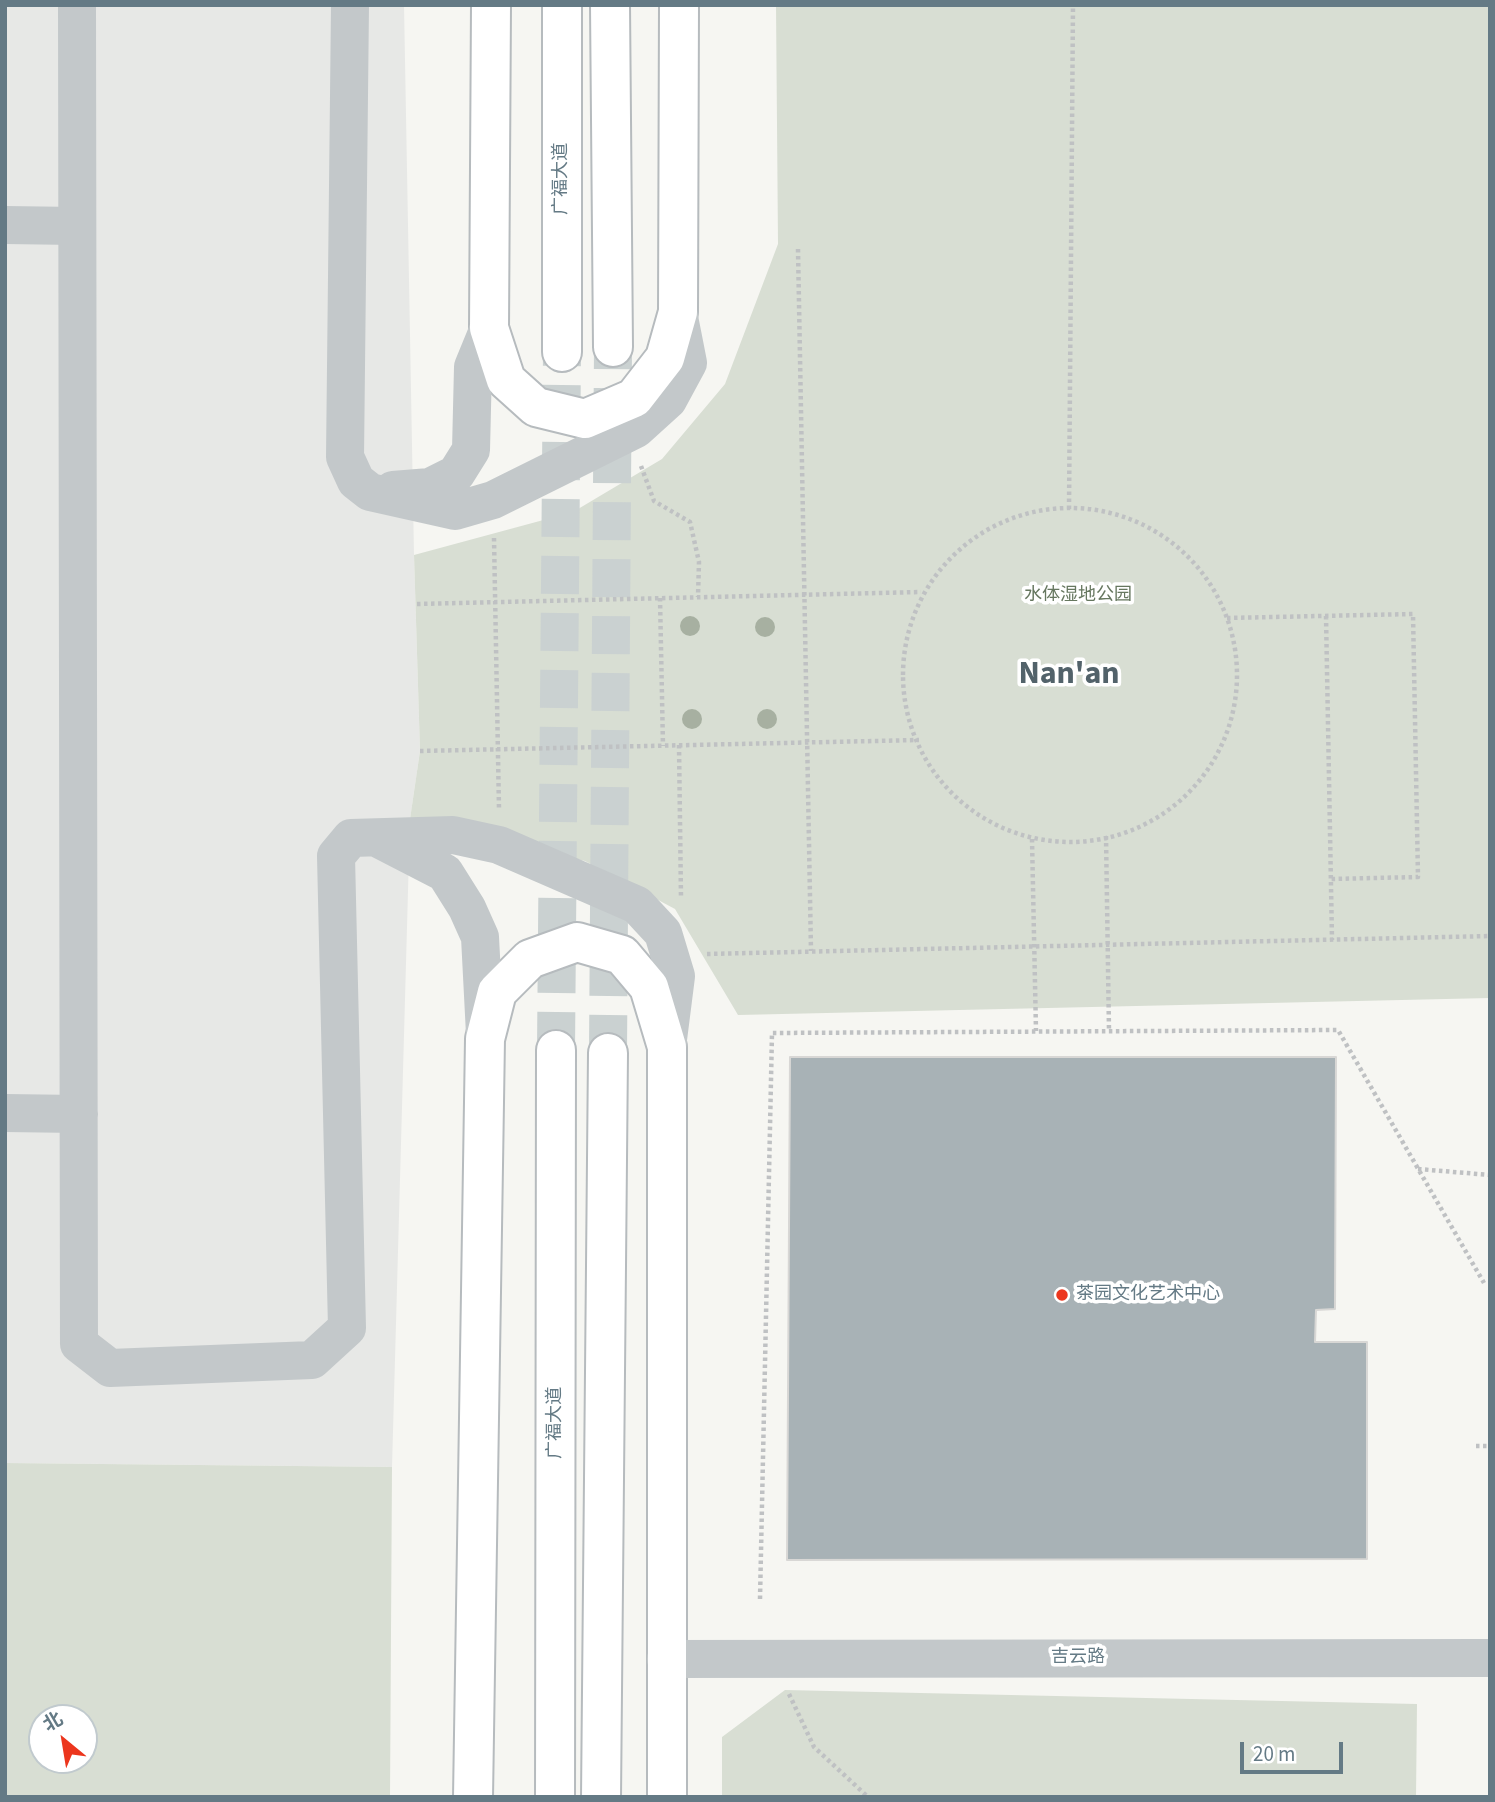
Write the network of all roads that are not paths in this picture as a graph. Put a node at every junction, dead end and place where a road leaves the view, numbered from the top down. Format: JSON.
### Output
{"nodes":[{"id":1,"x":77,"y":5,"type":"edge"},
{"id":2,"x":349,"y":5,"type":"edge"},
{"id":3,"x":491,"y":5,"type":"edge"},
{"id":4,"x":562,"y":5,"type":"edge"},
{"id":5,"x":610,"y":5,"type":"edge"},
{"id":6,"x":679,"y":5,"type":"edge"},
{"id":7,"x":5,"y":225,"type":"edge"},
{"id":8,"x":77,"y":226,"type":"junction"},
{"id":9,"x":678,"y":312,"type":"junction"},
{"id":10,"x":489,"y":328,"type":"junction"},
{"id":11,"x":612,"y":347,"type":"tunnel mouth"},
{"id":12,"x":562,"y":352,"type":"tunnel mouth"},
{"id":13,"x":370,"y":492,"type":"junction"},
{"id":14,"x":377,"y":838,"type":"junction"},
{"id":15,"x":485,"y":1039,"type":"junction"},
{"id":16,"x":667,"y":1047,"type":"junction"},
{"id":17,"x":556,"y":1050,"type":"tunnel mouth"},
{"id":18,"x":608,"y":1054,"type":"tunnel mouth"},
{"id":19,"x":5,"y":1113,"type":"edge"},
{"id":20,"x":79,"y":1114,"type":"junction"},
{"id":21,"x":1490,"y":1658,"type":"edge"},
{"id":22,"x":666,"y":1659,"type":"junction"},
{"id":23,"x":473,"y":1797,"type":"edge"},
{"id":24,"x":555,"y":1797,"type":"edge"},
{"id":25,"x":601,"y":1797,"type":"edge"},
{"id":26,"x":667,"y":1797,"type":"edge"}],
"edges":[{"from":1,"to":8,"type":"street"},
{"from":2,"to":13,"type":"street"},
{"from":3,"to":10,"type":"main road"},
{"from":4,"to":12,"type":"main road","name":"广福大道"},
{"from":5,"to":11,"type":"main road"},
{"from":6,"to":9,"type":"main road"},
{"from":7,"to":8,"type":"street"},
{"from":8,"to":20,"type":"street"},
{"from":9,"to":10,"type":"main road"},
{"from":9,"to":13,"type":"street"},
{"from":10,"to":13,"type":"street"},
{"from":14,"to":15,"type":"street"},
{"from":14,"to":16,"type":"street"},
{"from":14,"to":20,"type":"street"},
{"from":15,"to":16,"type":"main road"},
{"from":15,"to":23,"type":"main road"},
{"from":16,"to":22,"type":"main road"},
{"from":17,"to":24,"type":"main road","name":"广福大道"},
{"from":18,"to":25,"type":"main road"},
{"from":19,"to":20,"type":"street"},
{"from":21,"to":22,"type":"street","name":"吉云路"},
{"from":22,"to":26,"type":"main road"}]}
